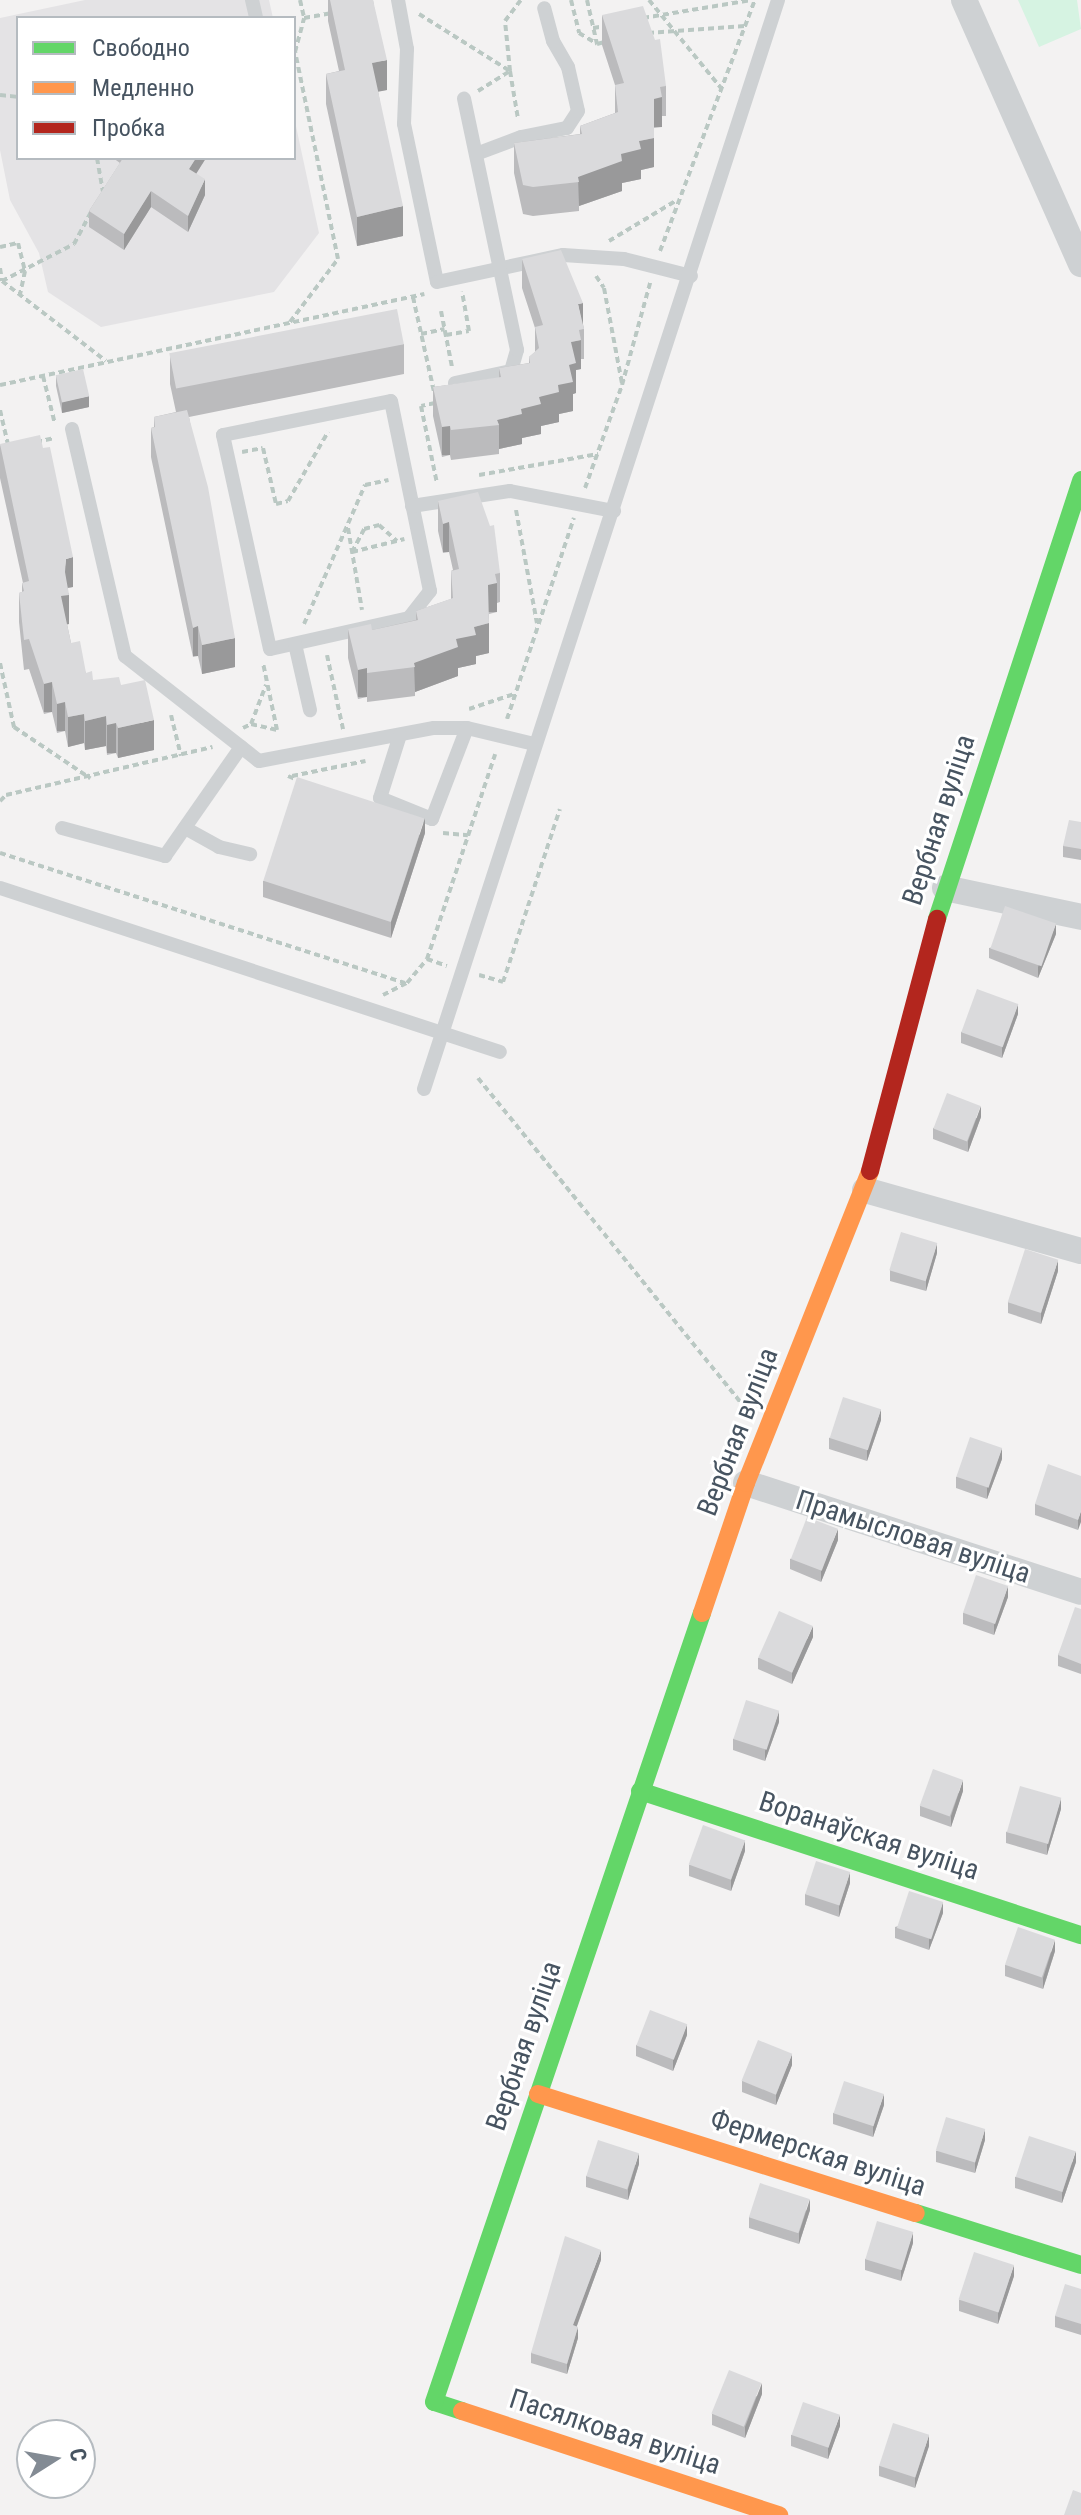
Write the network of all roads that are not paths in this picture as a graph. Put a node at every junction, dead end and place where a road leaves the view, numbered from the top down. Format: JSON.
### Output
{"nodes":[{"id":1,"x":778,"y":0,"type":"edge"},
{"id":2,"x":964,"y":0,"type":"edge"},
{"id":3,"x":398,"y":1,"type":"edge"},
{"id":4,"x":544,"y":8,"type":"dead end"},
{"id":5,"x":464,"y":99,"type":"road end"},
{"id":6,"x":476,"y":154,"type":"junction"},
{"id":7,"x":1081,"y":264,"type":"edge"},
{"id":8,"x":500,"y":269,"type":"junction"},
{"id":9,"x":691,"y":276,"type":"junction"},
{"id":10,"x":455,"y":383,"type":"edge"},
{"id":11,"x":72,"y":429,"type":"dead end"},
{"id":12,"x":1081,"y":480,"type":"edge"},
{"id":13,"x":412,"y":506,"type":"junction"},
{"id":14,"x":614,"y":511,"type":"junction"},
{"id":15,"x":295,"y":644,"type":"junction"},
{"id":16,"x":310,"y":710,"type":"dead end"},
{"id":17,"x":467,"y":728,"type":"junction"},
{"id":18,"x":400,"y":735,"type":"junction"},
{"id":19,"x":534,"y":744,"type":"junction"},
{"id":20,"x":241,"y":747,"type":"junction"},
{"id":21,"x":62,"y":828,"type":"dead end"},
{"id":22,"x":185,"y":828,"type":"junction"},
{"id":23,"x":250,"y":854,"type":"dead end"},
{"id":24,"x":0,"y":888,"type":"edge"},
{"id":25,"x":945,"y":888,"type":"junction"},
{"id":26,"x":1081,"y":917,"type":"edge"},
{"id":27,"x":441,"y":1033,"type":"junction"},
{"id":28,"x":500,"y":1052,"type":"dead end"},
{"id":29,"x":424,"y":1089,"type":"dead end"},
{"id":30,"x":865,"y":1190,"type":"junction"},
{"id":31,"x":1081,"y":1251,"type":"edge"},
{"id":32,"x":746,"y":1483,"type":"junction"},
{"id":33,"x":1081,"y":1592,"type":"edge"},
{"id":34,"x":640,"y":1791,"type":"junction"},
{"id":35,"x":1081,"y":1935,"type":"edge"},
{"id":36,"x":538,"y":2094,"type":"junction"},
{"id":37,"x":1081,"y":2265,"type":"edge"},
{"id":38,"x":434,"y":2402,"type":"joint"},
{"id":39,"x":779,"y":2515,"type":"edge"}],
"edges":[{"from":1,"to":9,"type":"lane"},
{"from":2,"to":7,"type":"street"},
{"from":3,"to":8,"type":"lane"},
{"from":4,"to":6,"type":"lane"},
{"from":5,"to":6,"type":"lane"},
{"from":6,"to":8,"type":"lane"},
{"from":8,"to":9,"type":"lane"},
{"from":8,"to":10,"type":"lane"},
{"from":9,"to":14,"type":"lane"},
{"from":11,"to":20,"type":"lane"},
{"from":12,"to":25,"type":"street","name":"Вербная вуліца"},
{"from":13,"to":14,"type":"lane"},
{"from":13,"to":15,"type":"lane"},
{"from":13,"to":15,"type":"lane"},
{"from":14,"to":19,"type":"lane"},
{"from":15,"to":16,"type":"lane"},
{"from":17,"to":18,"type":"lane"},
{"from":17,"to":18,"type":"lane"},
{"from":17,"to":19,"type":"lane"},
{"from":18,"to":20,"type":"lane"},
{"from":19,"to":27,"type":"lane"},
{"from":20,"to":22,"type":"lane"},
{"from":21,"to":22,"type":"lane"},
{"from":22,"to":23,"type":"lane"},
{"from":24,"to":27,"type":"lane"},
{"from":25,"to":26,"type":"street"},
{"from":25,"to":30,"type":"street","name":"Вербная вуліца"},
{"from":27,"to":28,"type":"lane"},
{"from":27,"to":29,"type":"lane"},
{"from":30,"to":31,"type":"street"},
{"from":30,"to":32,"type":"street","name":"Вербная вуліца"},
{"from":32,"to":33,"type":"street","name":"Прамысловая вуліца"},
{"from":32,"to":34,"type":"street","name":"Вербная вуліца"},
{"from":34,"to":35,"type":"street","name":"Воранаўская вуліца"},
{"from":34,"to":36,"type":"street","name":"Вербная вуліца"},
{"from":36,"to":37,"type":"street","name":"Фермерская вуліца"},
{"from":36,"to":38,"type":"street","name":"Вербная вуліца"},
{"from":38,"to":39,"type":"street","name":"Пасялковая вуліца"}]}
